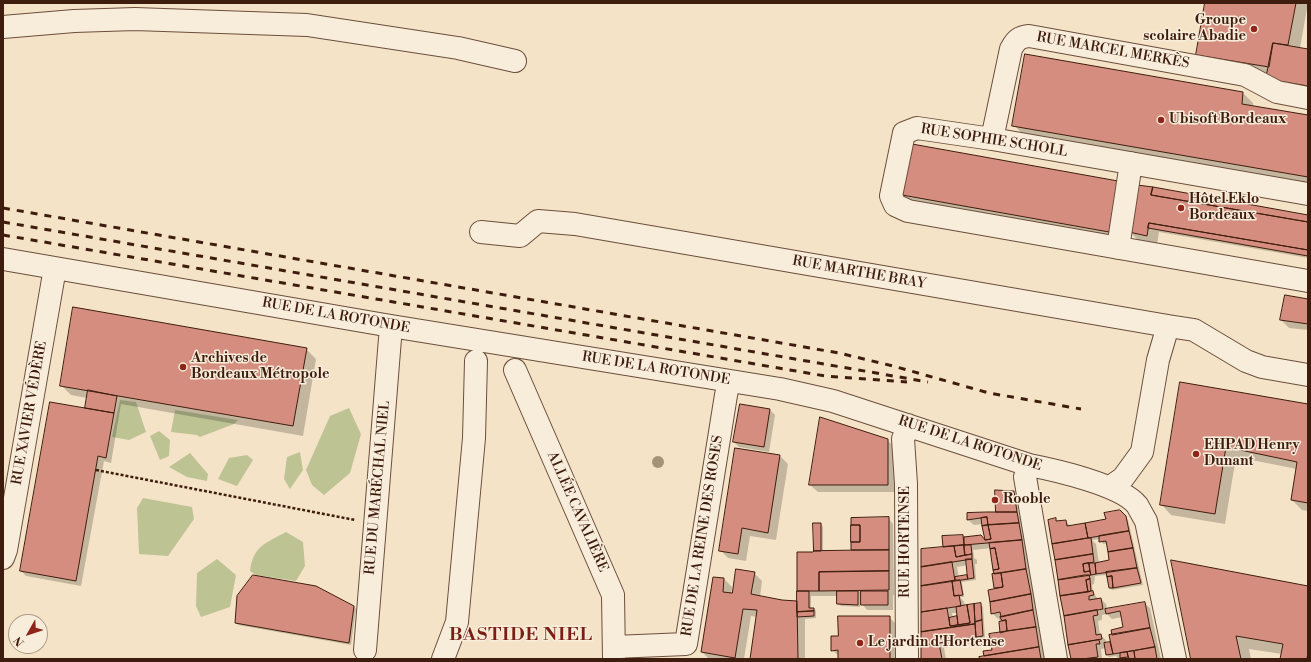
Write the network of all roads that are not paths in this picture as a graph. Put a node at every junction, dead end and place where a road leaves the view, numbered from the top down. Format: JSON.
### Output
{"nodes":[{"id":1,"x":3,"y":27,"type":"edge"},
{"id":2,"x":515,"y":61,"type":"dead end"},
{"id":3,"x":1308,"y":98,"type":"edge"},
{"id":4,"x":992,"y":139,"type":"junction"},
{"id":5,"x":1131,"y":163,"type":"junction"},
{"id":6,"x":1308,"y":194,"type":"edge"},
{"id":7,"x":481,"y":232,"type":"dead end"},
{"id":8,"x":1118,"y":248,"type":"junction"},
{"id":9,"x":3,"y":259,"type":"edge"},
{"id":10,"x":55,"y":268,"type":"junction"},
{"id":11,"x":1308,"y":281,"type":"edge"},
{"id":12,"x":391,"y":326,"type":"junction"},
{"id":13,"x":1168,"y":326,"type":"junction"},
{"id":14,"x":476,"y":361,"type":"dead end"},
{"id":15,"x":515,"y":370,"type":"dead end"},
{"id":16,"x":1308,"y":375,"type":"edge"},
{"id":17,"x":729,"y":381,"type":"junction"},
{"id":18,"x":908,"y":425,"type":"junction"},
{"id":19,"x":1029,"y":465,"type":"junction"},
{"id":20,"x":1110,"y":487,"type":"junction"},
{"id":21,"x":3,"y":558,"type":"edge"},
{"id":22,"x":365,"y":650,"type":"dead end"},
{"id":23,"x":614,"y":653,"type":"edge"},
{"id":24,"x":443,"y":659,"type":"edge"},
{"id":25,"x":907,"y":659,"type":"edge"},
{"id":26,"x":1056,"y":659,"type":"edge"},
{"id":27,"x":1175,"y":659,"type":"edge"}],
"edges":[{"from":1,"to":2,"type":"street"},
{"from":3,"to":4,"type":"street","name":"RUE MARCEL MERKÈS"},
{"from":4,"to":5,"type":"street","name":"RUE SOPHIE SCHOLL"},
{"from":4,"to":8,"type":"street","name":"RUE SOPHIE SCHOLL"},
{"from":5,"to":6,"type":"street","name":"RUE SOPHIE SCHOLL"},
{"from":5,"to":8,"type":"street"},
{"from":7,"to":13,"type":"street","name":"RUE MARTHE BRAY"},
{"from":8,"to":11,"type":"street","name":"RUE SOPHIE SCHOLL"},
{"from":9,"to":10,"type":"street","name":"RUE DE LA ROTONDE"},
{"from":10,"to":12,"type":"street","name":"RUE DE LA ROTONDE"},
{"from":10,"to":21,"type":"street","name":"RUE XAVIER VÉDÈRE"},
{"from":12,"to":17,"type":"street","name":"RUE DE LA ROTONDE"},
{"from":12,"to":22,"type":"street","name":"RUE DU MARÉCHAL NIEL"},
{"from":13,"to":16,"type":"street","name":"RUE MARTHE BRAY"},
{"from":13,"to":20,"type":"street"},
{"from":14,"to":24,"type":"street"},
{"from":15,"to":23,"type":"street","name":"ALLÉE CAVALIÈRE"},
{"from":17,"to":18,"type":"street","name":"RUE DE LA ROTONDE"},
{"from":17,"to":23,"type":"street","name":"RUE DE LA REINE DES ROSES"},
{"from":18,"to":19,"type":"street","name":"RUE DE LA ROTONDE"},
{"from":18,"to":25,"type":"street","name":"RUE HORTENSE"},
{"from":19,"to":20,"type":"street","name":"RUE DE LA ROTONDE"},
{"from":19,"to":26,"type":"street"},
{"from":20,"to":27,"type":"street","name":"RUE DE LA ROTONDE"}]}
